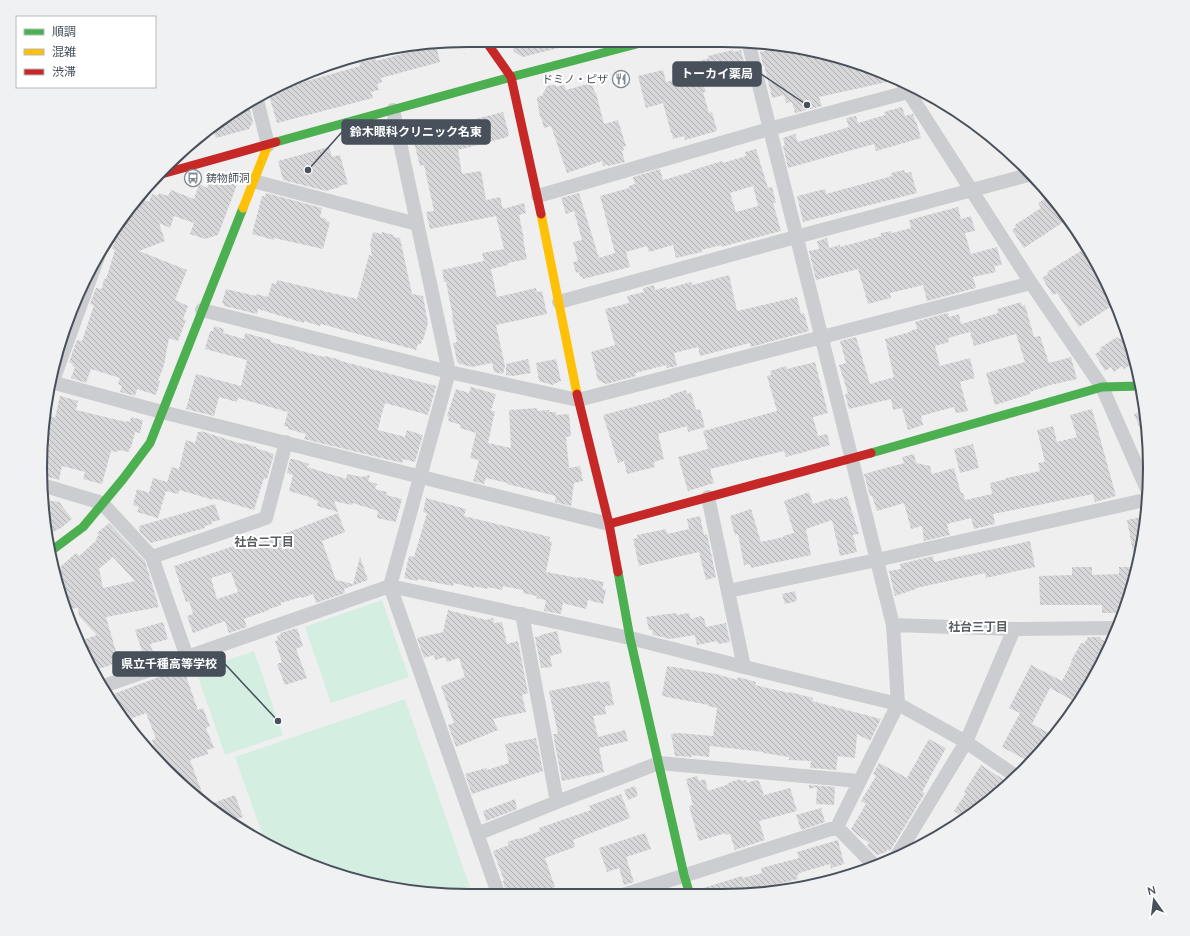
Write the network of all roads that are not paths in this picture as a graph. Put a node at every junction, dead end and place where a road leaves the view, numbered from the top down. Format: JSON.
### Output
{"nodes":[{"id":1,"x":490,"y":47,"type":"edge"},
{"id":2,"x":625,"y":47,"type":"edge"},
{"id":3,"x":750,"y":48,"type":"edge"},
{"id":4,"x":511,"y":77,"type":"junction"},
{"id":5,"x":903,"y":88,"type":"edge"},
{"id":6,"x":906,"y":89,"type":"edge"},
{"id":7,"x":258,"y":103,"type":"edge"},
{"id":8,"x":393,"y":110,"type":"junction"},
{"id":9,"x":769,"y":129,"type":"junction"},
{"id":10,"x":268,"y":145,"type":"junction"},
{"id":11,"x":168,"y":172,"type":"edge"},
{"id":12,"x":1025,"y":176,"type":"edge"},
{"id":13,"x":253,"y":181,"type":"junction"},
{"id":14,"x":971,"y":190,"type":"junction"},
{"id":15,"x":538,"y":196,"type":"junction"},
{"id":16,"x":417,"y":224,"type":"junction"},
{"id":17,"x":796,"y":237,"type":"junction"},
{"id":18,"x":1031,"y":283,"type":"junction"},
{"id":19,"x":84,"y":296,"type":"edge"},
{"id":20,"x":559,"y":302,"type":"junction"},
{"id":21,"x":202,"y":310,"type":"junction"},
{"id":22,"x":821,"y":337,"type":"junction"},
{"id":23,"x":62,"y":356,"type":"edge"},
{"id":24,"x":449,"y":372,"type":"junction"},
{"id":25,"x":56,"y":383,"type":"edge"},
{"id":26,"x":1134,"y":383,"type":"edge"},
{"id":27,"x":1135,"y":386,"type":"edge"},
{"id":28,"x":1102,"y":387,"type":"junction"},
{"id":29,"x":1123,"y":387,"type":"junction"},
{"id":30,"x":1135,"y":389,"type":"edge"},
{"id":31,"x":578,"y":400,"type":"junction"},
{"id":32,"x":162,"y":412,"type":"junction"},
{"id":33,"x":286,"y":442,"type":"junction"},
{"id":34,"x":851,"y":458,"type":"junction"},
{"id":35,"x":420,"y":476,"type":"junction"},
{"id":36,"x":1143,"y":479,"type":"edge"},
{"id":37,"x":48,"y":487,"type":"edge"},
{"id":38,"x":708,"y":497,"type":"junction"},
{"id":39,"x":1142,"y":500,"type":"edge"},
{"id":40,"x":102,"y":503,"type":"junction"},
{"id":41,"x":609,"y":524,"type":"junction"},
{"id":42,"x":55,"y":548,"type":"edge"},
{"id":43,"x":152,"y":557,"type":"junction"},
{"id":44,"x":877,"y":560,"type":"junction"},
{"id":45,"x":390,"y":586,"type":"junction"},
{"id":46,"x":728,"y":591,"type":"junction"},
{"id":47,"x":522,"y":614,"type":"junction"},
{"id":48,"x":893,"y":625,"type":"junction"},
{"id":49,"x":1111,"y":628,"type":"edge"},
{"id":50,"x":1014,"y":629,"type":"junction"},
{"id":51,"x":630,"y":638,"type":"junction"},
{"id":52,"x":187,"y":657,"type":"junction"},
{"id":53,"x":744,"y":667,"type":"junction"},
{"id":54,"x":107,"y":685,"type":"edge"},
{"id":55,"x":898,"y":704,"type":"junction"},
{"id":56,"x":966,"y":742,"type":"junction"},
{"id":57,"x":659,"y":763,"type":"junction"},
{"id":58,"x":1013,"y":773,"type":"edge"},
{"id":59,"x":859,"y":782,"type":"junction"},
{"id":60,"x":557,"y":802,"type":"junction"},
{"id":61,"x":837,"y":827,"type":"junction"},
{"id":62,"x":478,"y":834,"type":"junction"},
{"id":63,"x":901,"y":849,"type":"edge"},
{"id":64,"x":871,"y":862,"type":"edge"},
{"id":65,"x":684,"y":875,"type":"junction"},
{"id":66,"x":497,"y":889,"type":"edge"},
{"id":67,"x":644,"y":889,"type":"edge"},
{"id":68,"x":688,"y":889,"type":"edge"}],
"edges":[{"from":1,"to":4,"type":"street"},
{"from":2,"to":4,"type":"street"},
{"from":3,"to":9,"type":"street"},
{"from":4,"to":8,"type":"street"},
{"from":4,"to":15,"type":"street"},
{"from":5,"to":9,"type":"street"},
{"from":6,"to":14,"type":"street"},
{"from":7,"to":10,"type":"street"},
{"from":8,"to":10,"type":"street"},
{"from":8,"to":16,"type":"street"},
{"from":9,"to":15,"type":"street"},
{"from":9,"to":17,"type":"street"},
{"from":10,"to":11,"type":"street"},
{"from":10,"to":13,"type":"street"},
{"from":12,"to":14,"type":"street"},
{"from":13,"to":16,"type":"street"},
{"from":13,"to":21,"type":"street"},
{"from":14,"to":17,"type":"street"},
{"from":14,"to":18,"type":"street"},
{"from":15,"to":20,"type":"street"},
{"from":16,"to":24,"type":"street"},
{"from":17,"to":20,"type":"street"},
{"from":17,"to":22,"type":"street"},
{"from":18,"to":22,"type":"street"},
{"from":18,"to":28,"type":"street"},
{"from":19,"to":23,"type":"street"},
{"from":20,"to":31,"type":"street"},
{"from":21,"to":24,"type":"street"},
{"from":21,"to":32,"type":"street"},
{"from":22,"to":31,"type":"street"},
{"from":22,"to":34,"type":"street"},
{"from":24,"to":31,"type":"street"},
{"from":24,"to":35,"type":"street"},
{"from":25,"to":32,"type":"street"},
{"from":26,"to":29,"type":"street"},
{"from":27,"to":29,"type":"street"},
{"from":28,"to":29,"type":"street"},
{"from":28,"to":34,"type":"street"},
{"from":28,"to":36,"type":"street"},
{"from":29,"to":30,"type":"street"},
{"from":31,"to":41,"type":"street"},
{"from":32,"to":33,"type":"street"},
{"from":32,"to":40,"type":"street"},
{"from":33,"to":35,"type":"street"},
{"from":33,"to":43,"type":"street"},
{"from":34,"to":38,"type":"street"},
{"from":34,"to":44,"type":"street"},
{"from":35,"to":41,"type":"street"},
{"from":35,"to":45,"type":"street"},
{"from":37,"to":40,"type":"street"},
{"from":38,"to":41,"type":"street"},
{"from":38,"to":46,"type":"street"},
{"from":39,"to":44,"type":"street"},
{"from":40,"to":42,"type":"street"},
{"from":40,"to":43,"type":"street"},
{"from":41,"to":51,"type":"street"},
{"from":43,"to":52,"type":"street"},
{"from":44,"to":46,"type":"street"},
{"from":44,"to":48,"type":"street"},
{"from":45,"to":47,"type":"street"},
{"from":45,"to":52,"type":"street"},
{"from":45,"to":62,"type":"street"},
{"from":46,"to":53,"type":"street"},
{"from":47,"to":51,"type":"street"},
{"from":47,"to":60,"type":"street"},
{"from":48,"to":50,"type":"street"},
{"from":48,"to":55,"type":"street"},
{"from":49,"to":50,"type":"street"},
{"from":50,"to":56,"type":"street"},
{"from":51,"to":53,"type":"street"},
{"from":51,"to":57,"type":"street"},
{"from":52,"to":54,"type":"street"},
{"from":53,"to":55,"type":"street"},
{"from":55,"to":56,"type":"street"},
{"from":55,"to":59,"type":"street"},
{"from":56,"to":58,"type":"street"},
{"from":56,"to":63,"type":"street"},
{"from":57,"to":59,"type":"street"},
{"from":57,"to":60,"type":"street"},
{"from":57,"to":65,"type":"street"},
{"from":59,"to":61,"type":"street"},
{"from":60,"to":62,"type":"street"},
{"from":61,"to":64,"type":"street"},
{"from":61,"to":65,"type":"street"},
{"from":62,"to":66,"type":"street"},
{"from":65,"to":67,"type":"street"},
{"from":65,"to":68,"type":"street"}]}
